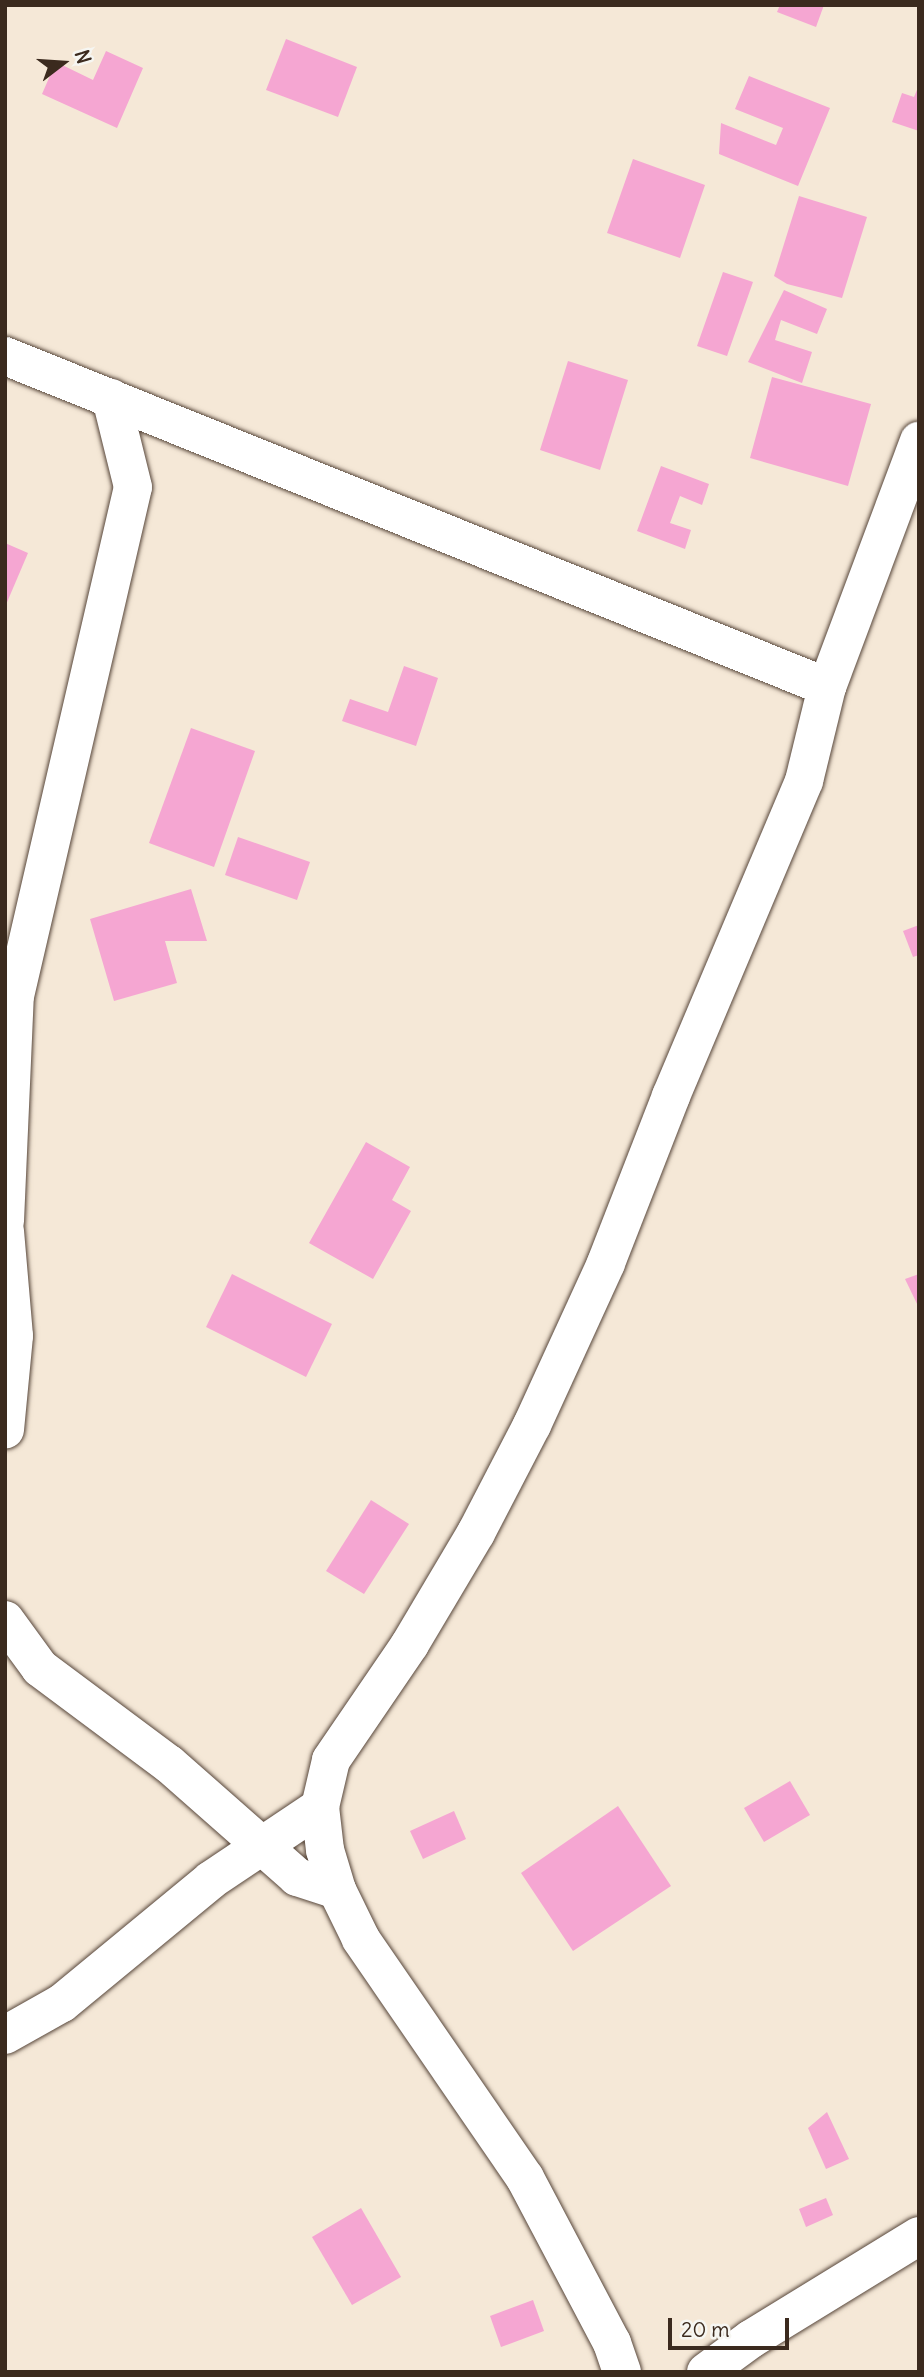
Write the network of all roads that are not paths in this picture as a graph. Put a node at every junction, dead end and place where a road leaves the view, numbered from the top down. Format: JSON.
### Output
{"nodes":[{"id":1,"x":5,"y":356,"type":"edge"},
{"id":2,"x":111,"y":398,"type":"junction"},
{"id":3,"x":919,"y":441,"type":"edge"},
{"id":4,"x":827,"y":687,"type":"junction"},
{"id":5,"x":5,"y":1222,"type":"edge"},
{"id":6,"x":5,"y":1231,"type":"edge"},
{"id":7,"x":6,"y":1418,"type":"edge"},
{"id":8,"x":5,"y":1620,"type":"edge"},
{"id":9,"x":320,"y":1807,"type":"junction"},
{"id":10,"x":261,"y":1847,"type":"junction"},
{"id":11,"x":337,"y":1890,"type":"junction"},
{"id":12,"x":5,"y":2035,"type":"edge"},
{"id":13,"x":919,"y":2236,"type":"edge"},
{"id":14,"x":622,"y":2372,"type":"edge"},
{"id":15,"x":706,"y":2372,"type":"edge"}],
"edges":[{"from":1,"to":2,"type":"street"},
{"from":2,"to":4,"type":"street"},
{"from":2,"to":5,"type":"street"},
{"from":3,"to":4,"type":"street"},
{"from":4,"to":9,"type":"street"},
{"from":6,"to":7,"type":"street"},
{"from":8,"to":10,"type":"street"},
{"from":9,"to":10,"type":"street"},
{"from":9,"to":11,"type":"street"},
{"from":10,"to":11,"type":"street"},
{"from":10,"to":12,"type":"street"},
{"from":11,"to":14,"type":"street"},
{"from":13,"to":15,"type":"street"}]}
